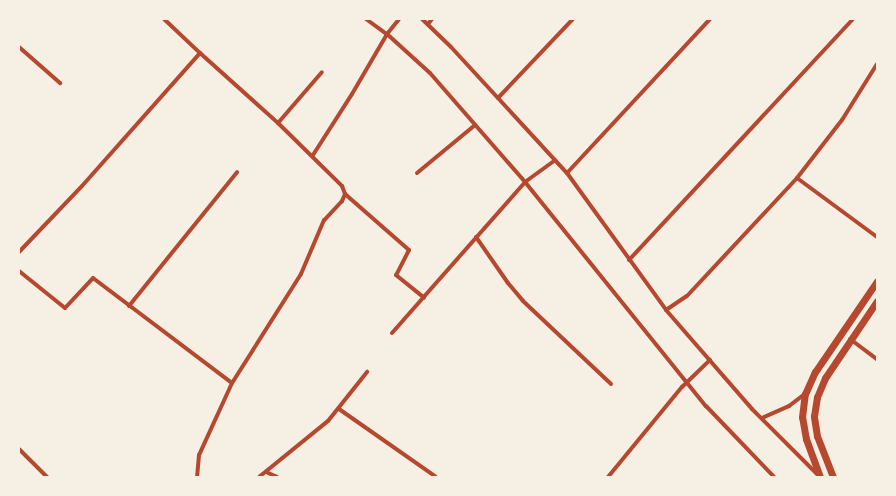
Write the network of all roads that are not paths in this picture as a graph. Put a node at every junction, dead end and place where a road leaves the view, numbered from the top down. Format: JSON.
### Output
{"nodes":[{"id":1,"x":164,"y":19,"type":"edge"},
{"id":2,"x":366,"y":19,"type":"edge"},
{"id":3,"x":399,"y":19,"type":"edge"},
{"id":4,"x":422,"y":19,"type":"edge"},
{"id":5,"x":432,"y":19,"type":"edge"},
{"id":6,"x":573,"y":19,"type":"edge"},
{"id":7,"x":710,"y":19,"type":"edge"},
{"id":8,"x":853,"y":19,"type":"edge"},
{"id":9,"x":428,"y":24,"type":"junction"},
{"id":10,"x":387,"y":34,"type":"junction"},
{"id":11,"x":19,"y":47,"type":"edge"},
{"id":12,"x":200,"y":53,"type":"junction"},
{"id":13,"x":877,"y":64,"type":"edge"},
{"id":14,"x":322,"y":72,"type":"dead end"},
{"id":15,"x":60,"y":83,"type":"dead end"},
{"id":16,"x":498,"y":98,"type":"junction"},
{"id":17,"x":278,"y":123,"type":"junction"},
{"id":18,"x":475,"y":125,"type":"junction"},
{"id":19,"x":313,"y":155,"type":"junction"},
{"id":20,"x":556,"y":160,"type":"junction"},
{"id":21,"x":238,"y":172,"type":"dead end"},
{"id":22,"x":417,"y":173,"type":"dead end"},
{"id":23,"x":567,"y":173,"type":"junction"},
{"id":24,"x":797,"y":178,"type":"junction"},
{"id":25,"x":525,"y":182,"type":"junction"},
{"id":26,"x":345,"y":194,"type":"junction"},
{"id":27,"x":476,"y":237,"type":"junction"},
{"id":28,"x":877,"y":237,"type":"edge"},
{"id":29,"x":19,"y":252,"type":"edge"},
{"id":30,"x":629,"y":260,"type":"junction"},
{"id":31,"x":19,"y":271,"type":"edge"},
{"id":32,"x":877,"y":281,"type":"edge"},
{"id":33,"x":424,"y":298,"type":"junction"},
{"id":34,"x":877,"y":301,"type":"edge"},
{"id":35,"x":129,"y":306,"type":"junction"},
{"id":36,"x":666,"y":310,"type":"junction"},
{"id":37,"x":392,"y":333,"type":"dead end"},
{"id":38,"x":850,"y":339,"type":"junction"},
{"id":39,"x":877,"y":359,"type":"edge"},
{"id":40,"x":710,"y":360,"type":"junction"},
{"id":41,"x":367,"y":372,"type":"dead end"},
{"id":42,"x":687,"y":382,"type":"junction"},
{"id":43,"x":232,"y":383,"type":"junction"},
{"id":44,"x":611,"y":384,"type":"dead end"},
{"id":45,"x":805,"y":394,"type":"junction"},
{"id":46,"x":339,"y":409,"type":"junction"},
{"id":47,"x":762,"y":418,"type":"junction"},
{"id":48,"x":19,"y":449,"type":"edge"},
{"id":49,"x":266,"y":472,"type":"junction"},
{"id":50,"x":831,"y":476,"type":"edge"},
{"id":51,"x":47,"y":477,"type":"edge"},
{"id":52,"x":197,"y":477,"type":"edge"},
{"id":53,"x":259,"y":477,"type":"edge"},
{"id":54,"x":277,"y":477,"type":"edge"},
{"id":55,"x":436,"y":477,"type":"edge"},
{"id":56,"x":608,"y":477,"type":"edge"},
{"id":57,"x":774,"y":477,"type":"edge"},
{"id":58,"x":820,"y":477,"type":"edge"}],
"edges":[{"from":1,"to":12,"type":"street"},
{"from":2,"to":10,"type":"street"},
{"from":3,"to":10,"type":"street"},
{"from":4,"to":9,"type":"street"},
{"from":5,"to":9,"type":"street"},
{"from":6,"to":16,"type":"street"},
{"from":7,"to":23,"type":"street"},
{"from":8,"to":30,"type":"street"},
{"from":9,"to":16,"type":"street"},
{"from":10,"to":18,"type":"street"},
{"from":10,"to":19,"type":"street"},
{"from":11,"to":15,"type":"street"},
{"from":12,"to":17,"type":"street"},
{"from":12,"to":29,"type":"street"},
{"from":13,"to":24,"type":"street"},
{"from":14,"to":17,"type":"street"},
{"from":16,"to":20,"type":"street"},
{"from":17,"to":19,"type":"street"},
{"from":18,"to":22,"type":"street"},
{"from":18,"to":25,"type":"street"},
{"from":19,"to":26,"type":"street"},
{"from":20,"to":23,"type":"street"},
{"from":20,"to":25,"type":"street"},
{"from":21,"to":35,"type":"street"},
{"from":23,"to":30,"type":"street"},
{"from":24,"to":28,"type":"street"},
{"from":24,"to":36,"type":"street"},
{"from":25,"to":27,"type":"street"},
{"from":25,"to":42,"type":"street"},
{"from":26,"to":33,"type":"street"},
{"from":26,"to":43,"type":"street"},
{"from":27,"to":33,"type":"street"},
{"from":27,"to":44,"type":"street"},
{"from":30,"to":36,"type":"street"},
{"from":31,"to":35,"type":"street"},
{"from":32,"to":45,"type":"main road"},
{"from":33,"to":37,"type":"street"},
{"from":34,"to":38,"type":"main road"},
{"from":35,"to":43,"type":"street"},
{"from":36,"to":40,"type":"street"},
{"from":38,"to":39,"type":"street"},
{"from":38,"to":50,"type":"main road"},
{"from":40,"to":42,"type":"street"},
{"from":40,"to":47,"type":"street"},
{"from":41,"to":46,"type":"street"},
{"from":42,"to":56,"type":"street"},
{"from":42,"to":57,"type":"street"},
{"from":43,"to":52,"type":"street"},
{"from":45,"to":47,"type":"street"},
{"from":45,"to":58,"type":"main road"},
{"from":46,"to":49,"type":"street"},
{"from":46,"to":55,"type":"street"},
{"from":47,"to":58,"type":"street"},
{"from":48,"to":51,"type":"street"},
{"from":49,"to":53,"type":"street"},
{"from":49,"to":54,"type":"street"}]}
